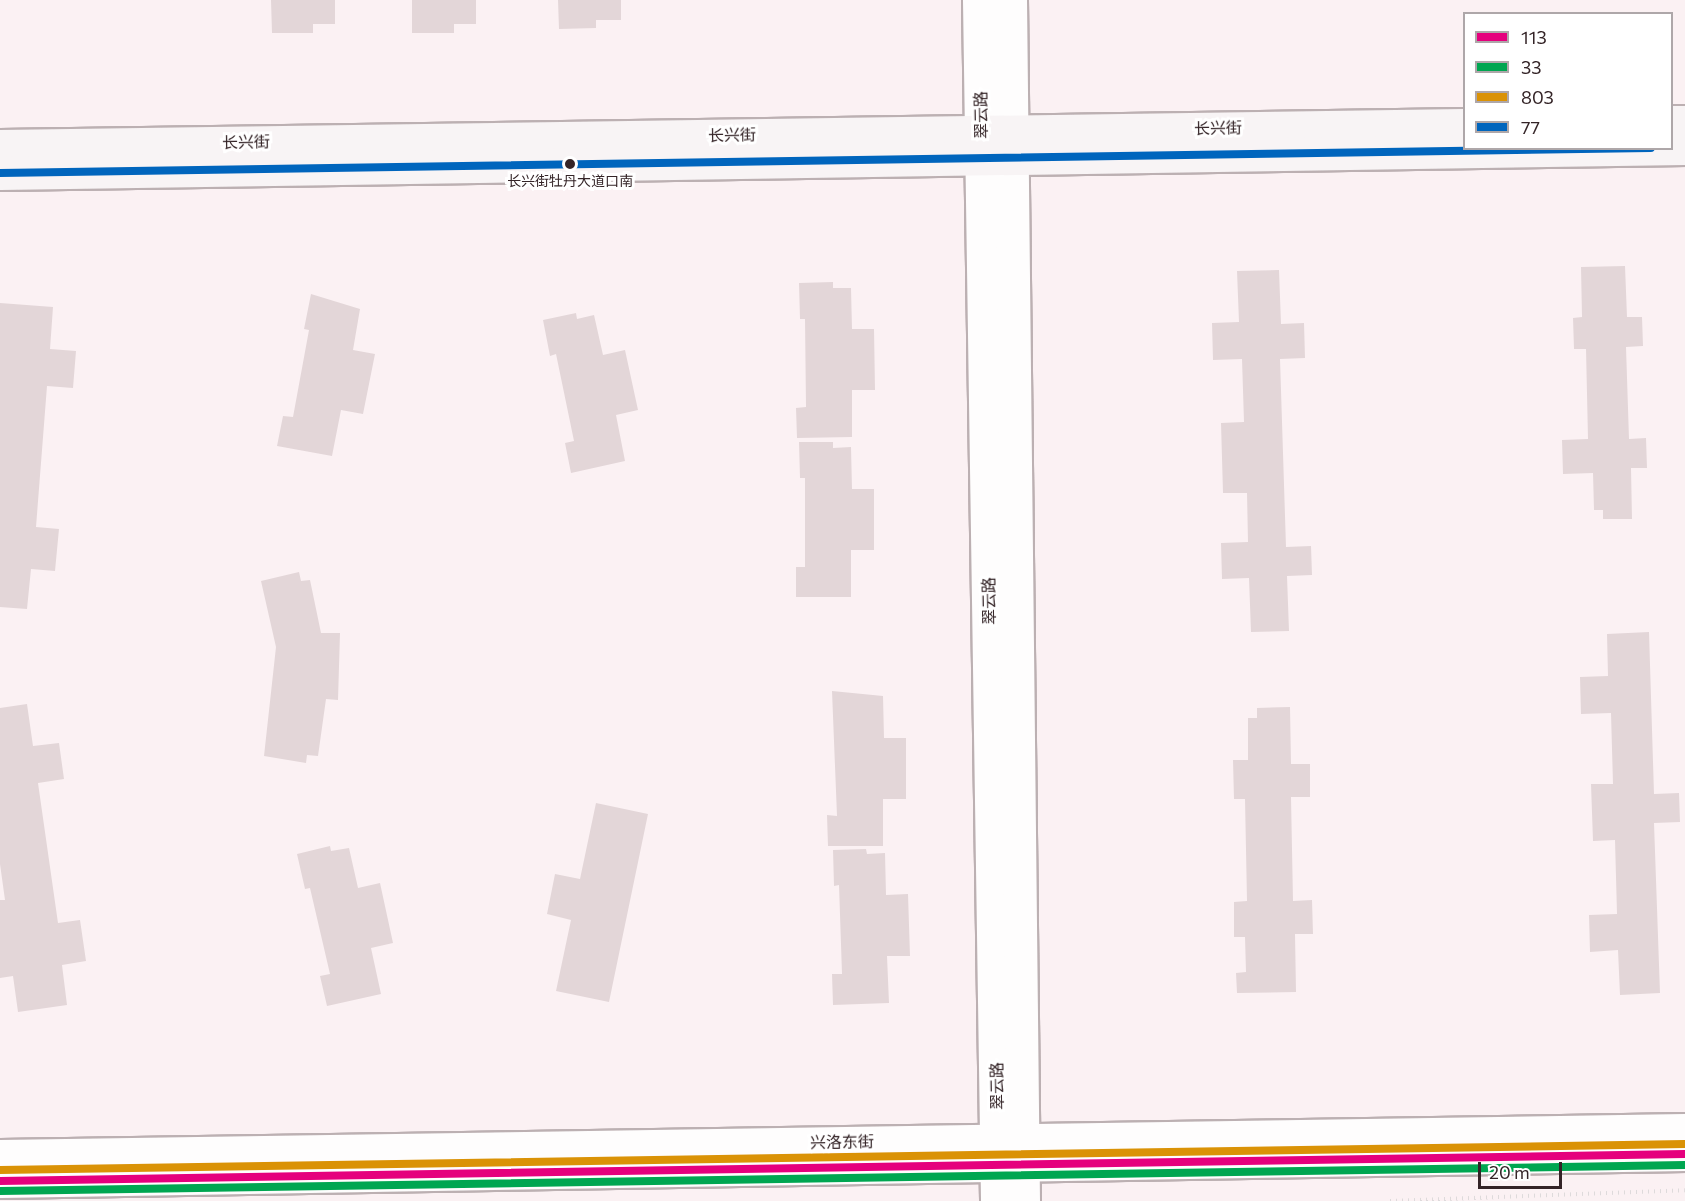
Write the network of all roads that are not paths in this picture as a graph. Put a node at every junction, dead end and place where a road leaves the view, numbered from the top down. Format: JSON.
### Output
{"nodes":[{"id":1,"x":979,"y":0,"type":"edge"},
{"id":2,"x":1010,"y":0,"type":"edge"},
{"id":3,"x":1463,"y":125,"type":"edge"},
{"id":4,"x":997,"y":145,"type":"junction"},
{"id":5,"x":0,"y":146,"type":"edge"},
{"id":6,"x":1463,"y":147,"type":"edge"},
{"id":7,"x":0,"y":173,"type":"edge"},
{"id":8,"x":1685,"y":1130,"type":"edge"},
{"id":9,"x":1010,"y":1152,"type":"junction"},
{"id":10,"x":1685,"y":1154,"type":"edge"},
{"id":11,"x":0,"y":1156,"type":"edge"},
{"id":12,"x":0,"y":1181,"type":"edge"},
{"id":13,"x":997,"y":1201,"type":"edge"},
{"id":14,"x":1023,"y":1201,"type":"edge"}],
"edges":[{"from":1,"to":4,"type":"street","name":"翠云路"},
{"from":2,"to":4,"type":"street","name":"翠云路"},
{"from":3,"to":4,"type":"main road","name":"长兴街"},
{"from":4,"to":5,"type":"main road","name":"长兴街"},
{"from":4,"to":6,"type":"main road","name":"长兴街"},
{"from":4,"to":7,"type":"main road","name":"长兴街"},
{"from":4,"to":9,"type":"street","name":"翠云路"},
{"from":8,"to":9,"type":"street","name":"兴洛东街"},
{"from":9,"to":10,"type":"street","name":"兴洛东街"},
{"from":9,"to":11,"type":"street","name":"兴洛东街"},
{"from":9,"to":12,"type":"street","name":"兴洛东街"},
{"from":9,"to":13,"type":"street","name":"翠云路"},
{"from":9,"to":14,"type":"street","name":"翠云路"}]}
